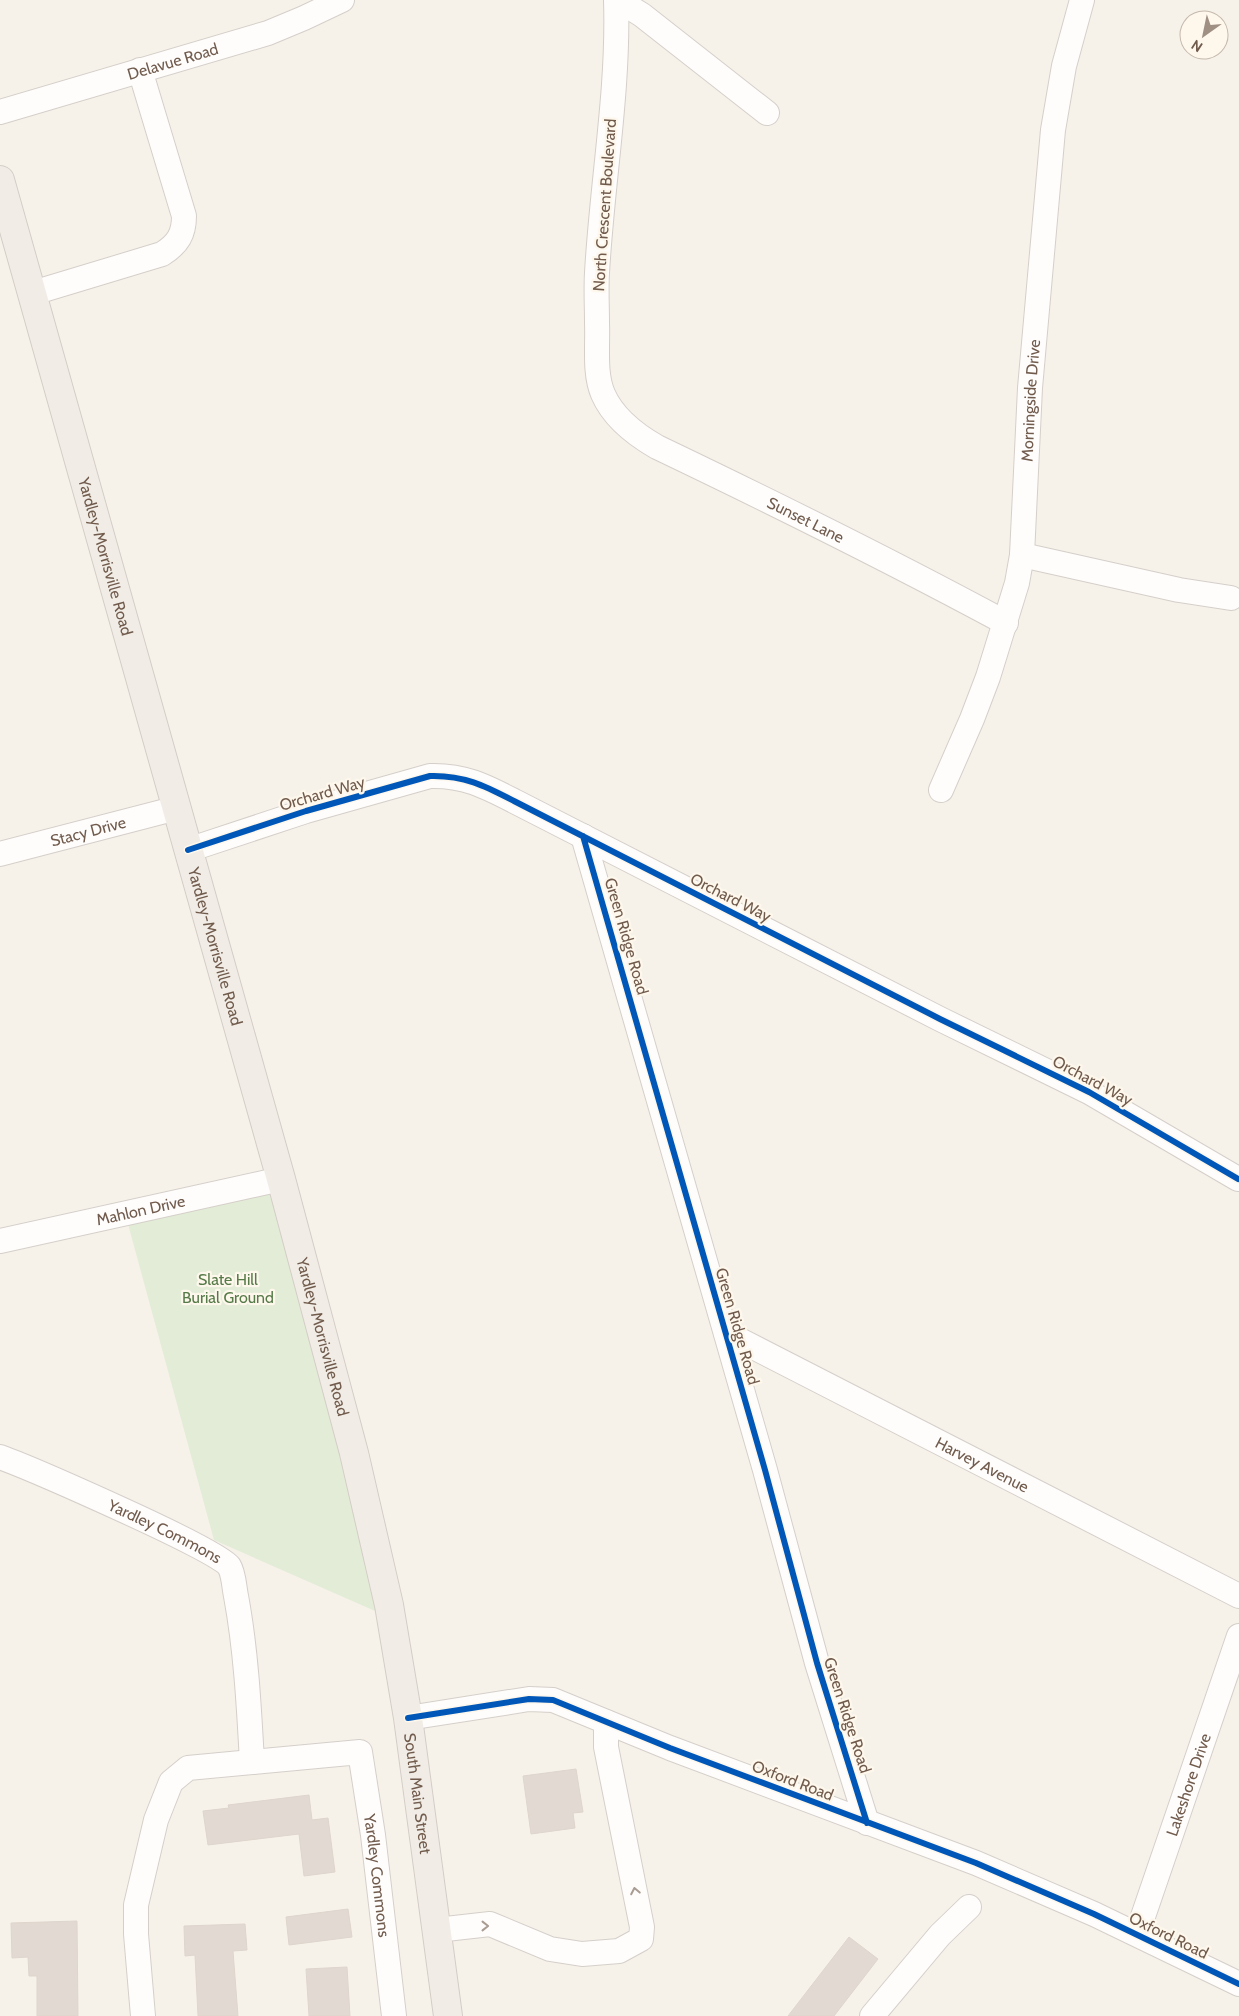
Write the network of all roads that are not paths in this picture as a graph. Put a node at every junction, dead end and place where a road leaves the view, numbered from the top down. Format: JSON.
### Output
{"nodes":[{"id":1,"x":342,"y":0,"type":"edge"},
{"id":2,"x":617,"y":0,"type":"edge"},
{"id":3,"x":1082,"y":0,"type":"edge"},
{"id":4,"x":140,"y":70,"type":"junction"},
{"id":5,"x":0,"y":112,"type":"edge"},
{"id":6,"x":767,"y":112,"type":"dead end"},
{"id":7,"x":0,"y":180,"type":"edge"},
{"id":8,"x":33,"y":293,"type":"junction"},
{"id":9,"x":611,"y":408,"type":"joint"},
{"id":10,"x":1022,"y":555,"type":"junction"},
{"id":11,"x":1232,"y":598,"type":"dead end"},
{"id":12,"x":1006,"y":623,"type":"junction"},
{"id":13,"x":940,"y":790,"type":"dead end"},
{"id":14,"x":177,"y":808,"type":"junction"},
{"id":15,"x":583,"y":836,"type":"junction"},
{"id":16,"x":188,"y":850,"type":"junction"},
{"id":17,"x":0,"y":854,"type":"edge"},
{"id":18,"x":281,"y":1179,"type":"junction"},
{"id":19,"x":1238,"y":1179,"type":"edge"},
{"id":20,"x":0,"y":1241,"type":"edge"},
{"id":21,"x":726,"y":1333,"type":"junction"},
{"id":22,"x":0,"y":1457,"type":"edge"},
{"id":23,"x":374,"y":1541,"type":"joint"},
{"id":24,"x":1239,"y":1596,"type":"edge"},
{"id":25,"x":1239,"y":1636,"type":"edge"},
{"id":26,"x":408,"y":1718,"type":"junction"},
{"id":27,"x":606,"y":1722,"type":"junction"},
{"id":28,"x":252,"y":1762,"type":"junction"},
{"id":29,"x":868,"y":1823,"type":"junction"},
{"id":30,"x":968,"y":1907,"type":"dead end"},
{"id":31,"x":437,"y":1930,"type":"junction"},
{"id":32,"x":1137,"y":1934,"type":"junction"},
{"id":33,"x":1239,"y":1984,"type":"edge"},
{"id":34,"x":143,"y":2016,"type":"edge"},
{"id":35,"x":394,"y":2016,"type":"edge"},
{"id":36,"x":448,"y":2016,"type":"edge"},
{"id":37,"x":872,"y":2016,"type":"edge"}],
"edges":[{"from":1,"to":4,"type":"street","name":"Delavue Road"},
{"from":2,"to":6,"type":"street"},
{"from":2,"to":9,"type":"street","name":"North Crescent Boulevard"},
{"from":3,"to":10,"type":"street","name":"Morningside Drive"},
{"from":4,"to":5,"type":"street","name":"Delavue Road"},
{"from":4,"to":8,"type":"street"},
{"from":7,"to":8,"type":"main road","name":"Yardley-Morrisville Road"},
{"from":8,"to":14,"type":"main road","name":"Yardley-Morrisville Road"},
{"from":9,"to":12,"type":"street","name":"Sunset Lane"},
{"from":10,"to":11,"type":"street"},
{"from":10,"to":12,"type":"street","name":"Morningside Drive"},
{"from":12,"to":13,"type":"street","name":"Morningside Drive"},
{"from":14,"to":16,"type":"main road","name":"Yardley-Morrisville Road"},
{"from":14,"to":17,"type":"street","name":"Stacy Drive"},
{"from":15,"to":16,"type":"street","name":"Orchard Way"},
{"from":15,"to":19,"type":"street","name":"Orchard Way"},
{"from":15,"to":21,"type":"street","name":"Green Ridge Road"},
{"from":16,"to":18,"type":"main road","name":"Yardley-Morrisville Road"},
{"from":18,"to":20,"type":"street","name":"Mahlon Drive"},
{"from":18,"to":23,"type":"main road","name":"Yardley-Morrisville Road"},
{"from":21,"to":24,"type":"street","name":"Harvey Avenue"},
{"from":21,"to":29,"type":"street","name":"Green Ridge Road"},
{"from":22,"to":28,"type":"street","name":"Yardley Commons"},
{"from":23,"to":26,"type":"main road","name":"South Main Street"},
{"from":25,"to":32,"type":"street","name":"Lakeshore Drive"},
{"from":26,"to":27,"type":"street","name":"Oxford Road"},
{"from":26,"to":31,"type":"main road","name":"South Main Street"},
{"from":27,"to":29,"type":"street","name":"Oxford Road"},
{"from":31,"to":27,"type":"street","one_way":true},
{"from":28,"to":34,"type":"street","name":"Yardley Commons"},
{"from":28,"to":35,"type":"street","name":"Yardley Commons"},
{"from":29,"to":32,"type":"street","name":"Oxford Road"},
{"from":30,"to":37,"type":"street"},
{"from":31,"to":36,"type":"main road","name":"South Main Street"},
{"from":32,"to":33,"type":"street","name":"Oxford Road"}]}
